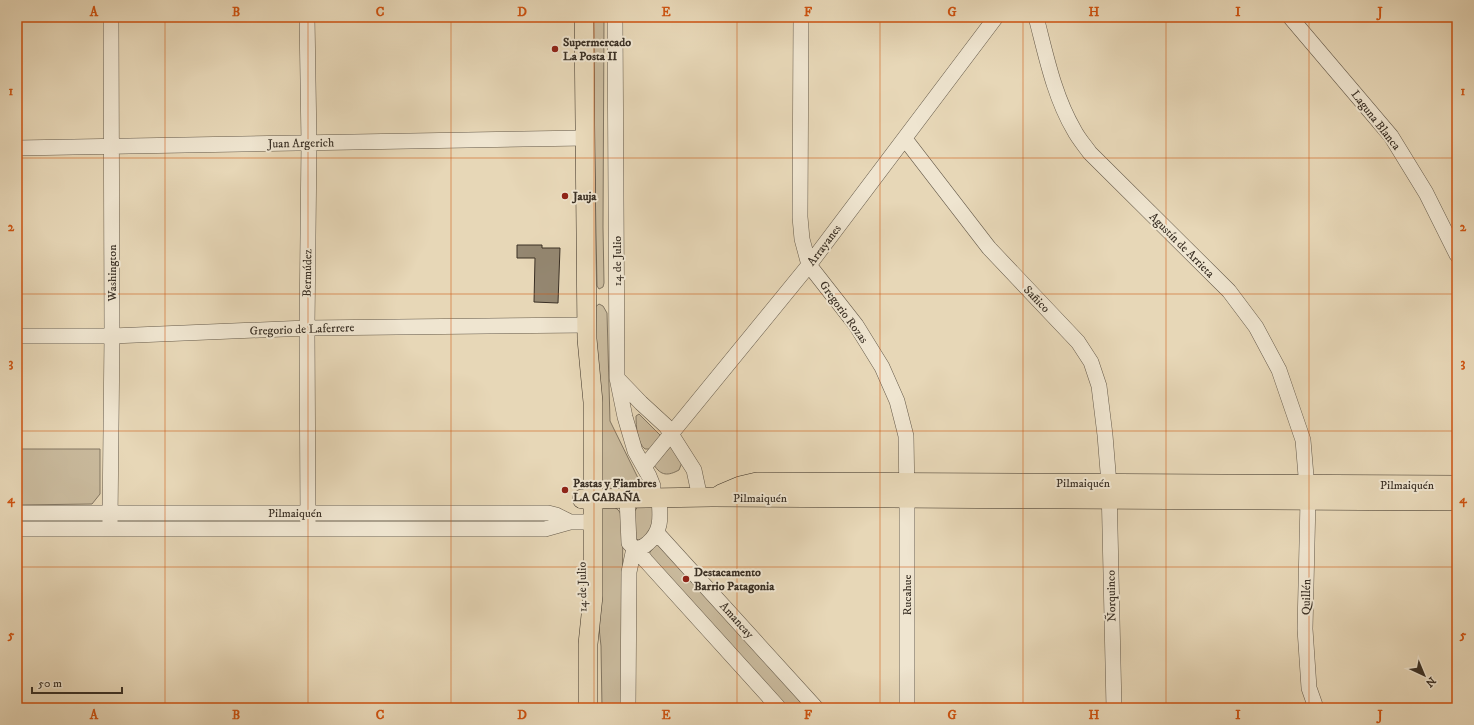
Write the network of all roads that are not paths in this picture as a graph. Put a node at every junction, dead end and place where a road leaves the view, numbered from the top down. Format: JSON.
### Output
{"nodes":[{"id":1,"x":112,"y":17,"type":"edge"},
{"id":2,"x":307,"y":17,"type":"edge"},
{"id":3,"x":584,"y":17,"type":"edge"},
{"id":4,"x":615,"y":17,"type":"edge"},
{"id":5,"x":801,"y":17,"type":"edge"},
{"id":6,"x":996,"y":17,"type":"edge"},
{"id":7,"x":1036,"y":17,"type":"edge"},
{"id":8,"x":1290,"y":17,"type":"edge"},
{"id":9,"x":586,"y":138,"type":"junction"},
{"id":10,"x":905,"y":139,"type":"junction"},
{"id":11,"x":309,"y":144,"type":"junction"},
{"id":12,"x":112,"y":146,"type":"junction"},
{"id":13,"x":17,"y":148,"type":"edge"},
{"id":14,"x":1457,"y":255,"type":"edge"},
{"id":15,"x":810,"y":265,"type":"junction"},
{"id":16,"x":307,"y":328,"type":"junction"},
{"id":17,"x":587,"y":332,"type":"junction"},
{"id":18,"x":17,"y":336,"type":"edge"},
{"id":19,"x":112,"y":336,"type":"junction"},
{"id":20,"x":617,"y":378,"type":"junction"},
{"id":21,"x":672,"y":435,"type":"junction"},
{"id":22,"x":644,"y":467,"type":"junction"},
{"id":23,"x":1457,"y":485,"type":"edge"},
{"id":24,"x":907,"y":490,"type":"junction"},
{"id":25,"x":1109,"y":491,"type":"junction"},
{"id":26,"x":1308,"y":492,"type":"junction"},
{"id":27,"x":706,"y":497,"type":"junction"},
{"id":28,"x":587,"y":498,"type":"junction"},
{"id":29,"x":628,"y":498,"type":"junction"},
{"id":30,"x":656,"y":498,"type":"junction"},
{"id":31,"x":1457,"y":501,"type":"edge"},
{"id":32,"x":17,"y":513,"type":"edge"},
{"id":33,"x":110,"y":513,"type":"junction"},
{"id":34,"x":308,"y":513,"type":"junction"},
{"id":35,"x":582,"y":522,"type":"junction"},
{"id":36,"x":17,"y":529,"type":"edge"},
{"id":37,"x":110,"y":529,"type":"junction"},
{"id":38,"x":307,"y":529,"type":"junction"},
{"id":39,"x":657,"y":533,"type":"junction"},
{"id":40,"x":636,"y":548,"type":"junction"},
{"id":41,"x":773,"y":705,"type":"edge"},
{"id":42,"x":588,"y":708,"type":"edge"},
{"id":43,"x":628,"y":708,"type":"edge"},
{"id":44,"x":816,"y":708,"type":"edge"},
{"id":45,"x":907,"y":708,"type":"edge"},
{"id":46,"x":1114,"y":708,"type":"edge"},
{"id":47,"x":1316,"y":708,"type":"edge"}],
"edges":[{"from":1,"to":12,"type":"street","name":"Washington"},
{"from":2,"to":11,"type":"street","name":"Bermúdez"},
{"from":3,"to":9,"type":"main road","name":"14 de Julio"},
{"from":4,"to":20,"type":"street","name":"14 de Julio"},
{"from":5,"to":15,"type":"street","name":"Gregorio Rozas"},
{"from":6,"to":10,"type":"street","name":"Arrayanes"},
{"from":7,"to":26,"type":"street","name":"Agustín de Arrieta"},
{"from":8,"to":14,"type":"street","name":"Laguna Blanca"},
{"from":9,"to":11,"type":"street","name":"Juan Argerich"},
{"from":9,"to":17,"type":"main road","name":"14 de Julio"},
{"from":10,"to":15,"type":"street","name":"Arrayanes"},
{"from":10,"to":25,"type":"street","name":"Sañico"},
{"from":11,"to":12,"type":"street","name":"Juan Argerich"},
{"from":11,"to":16,"type":"street","name":"Bermúdez"},
{"from":12,"to":13,"type":"street","name":"Juan Argerich"},
{"from":12,"to":19,"type":"street","name":"Washington"},
{"from":15,"to":21,"type":"street","name":"Arrayanes"},
{"from":15,"to":24,"type":"street","name":"Gregorio Rozas"},
{"from":16,"to":17,"type":"street","name":"Gregorio de Laferrere"},
{"from":16,"to":19,"type":"street","name":"Gregorio de Laferrere"},
{"from":16,"to":34,"type":"street","name":"Bermúdez"},
{"from":17,"to":28,"type":"main road","name":"14 de Julio"},
{"from":18,"to":19,"type":"street","name":"Gregorio de Laferrere"},
{"from":19,"to":33,"type":"street","name":"Washington"},
{"from":20,"to":21,"type":"street"},
{"from":20,"to":22,"type":"street","name":"14 de Julio"},
{"from":21,"to":22,"type":"street","name":"Arrayanes"},
{"from":21,"to":27,"type":"street"},
{"from":22,"to":30,"type":"street","name":"14 de Julio"},
{"from":23,"to":26,"type":"main road","name":"Pilmaiquén"},
{"from":24,"to":25,"type":"main road","name":"Pilmaiquén"},
{"from":24,"to":27,"type":"main road","name":"Pilmaiquén"},
{"from":24,"to":45,"type":"street","name":"Rucahue"},
{"from":25,"to":26,"type":"main road","name":"Pilmaiquén"},
{"from":25,"to":46,"type":"street","name":"Ñorquinco"},
{"from":26,"to":31,"type":"main road","name":"Pilmaiquén"},
{"from":26,"to":47,"type":"street","name":"Quillén"},
{"from":27,"to":30,"type":"main road","name":"Pilmaiquén"},
{"from":28,"to":29,"type":"main road","name":"Pilmaiquén"},
{"from":28,"to":35,"type":"main road","name":"14 de Julio"},
{"from":29,"to":30,"type":"main road","name":"Pilmaiquén"},
{"from":29,"to":40,"type":"street"},
{"from":30,"to":39,"type":"street","name":"14 de Julio"},
{"from":32,"to":33,"type":"street","name":"Pilmaiquén"},
{"from":33,"to":34,"type":"street","name":"Pilmaiquén"},
{"from":33,"to":37,"type":"street","name":"Washington"},
{"from":34,"to":35,"type":"street","name":"Pilmaiquén"},
{"from":34,"to":38,"type":"street","name":"Bermúdez"},
{"from":35,"to":38,"type":"street","name":"Pilmaiquén"},
{"from":35,"to":42,"type":"main road","name":"14 de Julio"},
{"from":36,"to":37,"type":"street","name":"Pilmaiquén"},
{"from":37,"to":38,"type":"street","name":"Pilmaiquén"},
{"from":39,"to":40,"type":"street"},
{"from":39,"to":44,"type":"street","name":"Amancay"},
{"from":40,"to":41,"type":"street"},
{"from":40,"to":43,"type":"street"}]}
